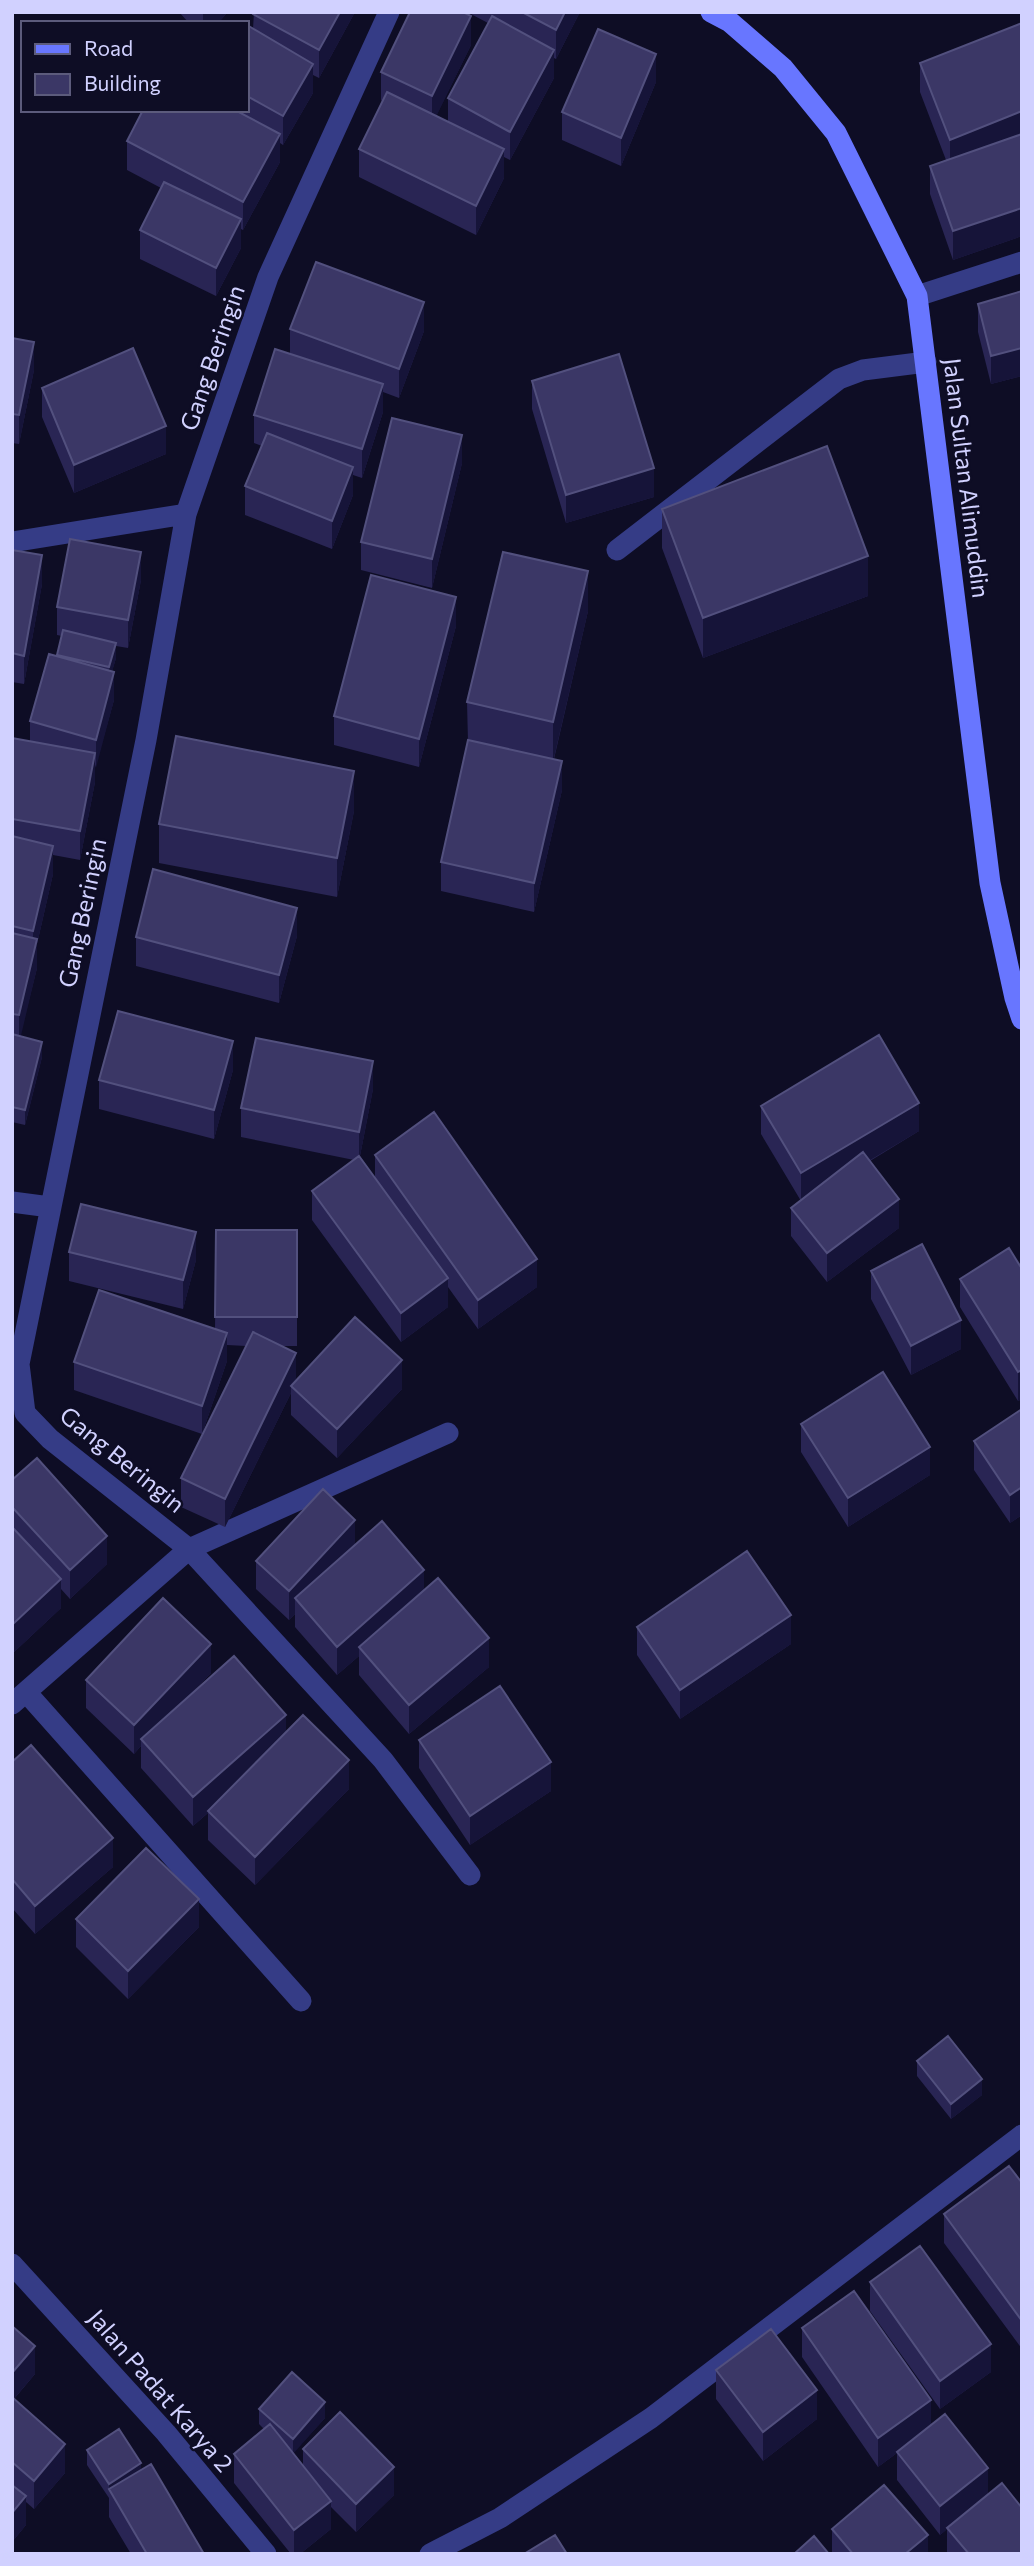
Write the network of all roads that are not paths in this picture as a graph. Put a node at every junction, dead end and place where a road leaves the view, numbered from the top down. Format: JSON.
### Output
{"nodes":[{"id":1,"x":389,"y":12,"type":"edge"},
{"id":2,"x":711,"y":12,"type":"edge"},
{"id":3,"x":1022,"y":262,"type":"edge"},
{"id":4,"x":917,"y":296,"type":"junction"},
{"id":5,"x":926,"y":362,"type":"junction"},
{"id":6,"x":187,"y":514,"type":"junction"},
{"id":7,"x":12,"y":542,"type":"edge"},
{"id":8,"x":617,"y":550,"type":"dead end"},
{"id":9,"x":1022,"y":1019,"type":"edge"},
{"id":10,"x":12,"y":1202,"type":"edge"},
{"id":11,"x":50,"y":1207,"type":"junction"},
{"id":12,"x":448,"y":1433,"type":"dead end"},
{"id":13,"x":189,"y":1549,"type":"junction"},
{"id":14,"x":19,"y":1698,"type":"edge"},
{"id":15,"x":470,"y":1874,"type":"dead end"},
{"id":16,"x":301,"y":2001,"type":"dead end"},
{"id":17,"x":1022,"y":2135,"type":"edge"},
{"id":18,"x":12,"y":2264,"type":"edge"},
{"id":19,"x":266,"y":2554,"type":"edge"},
{"id":20,"x":430,"y":2554,"type":"edge"}],
"edges":[{"from":1,"to":6,"type":"street","name":"Gang Beringin"},
{"from":2,"to":4,"type":"main road","name":"Jalan Sultan Alimuddin"},
{"from":3,"to":4,"type":"street"},
{"from":4,"to":5,"type":"main road","name":"Jalan Sultan Alimuddin"},
{"from":5,"to":8,"type":"street"},
{"from":5,"to":9,"type":"main road","name":"Jalan Sultan Alimuddin"},
{"from":6,"to":7,"type":"street"},
{"from":6,"to":11,"type":"street","name":"Gang Beringin"},
{"from":10,"to":11,"type":"street"},
{"from":11,"to":13,"type":"street","name":"Gang Beringin"},
{"from":12,"to":13,"type":"street"},
{"from":13,"to":14,"type":"street","name":"Gang Beringin"},
{"from":13,"to":15,"type":"street"},
{"from":14,"to":16,"type":"street"},
{"from":17,"to":20,"type":"street"},
{"from":18,"to":19,"type":"street","name":"Jalan Padat Karya 2"}]}
